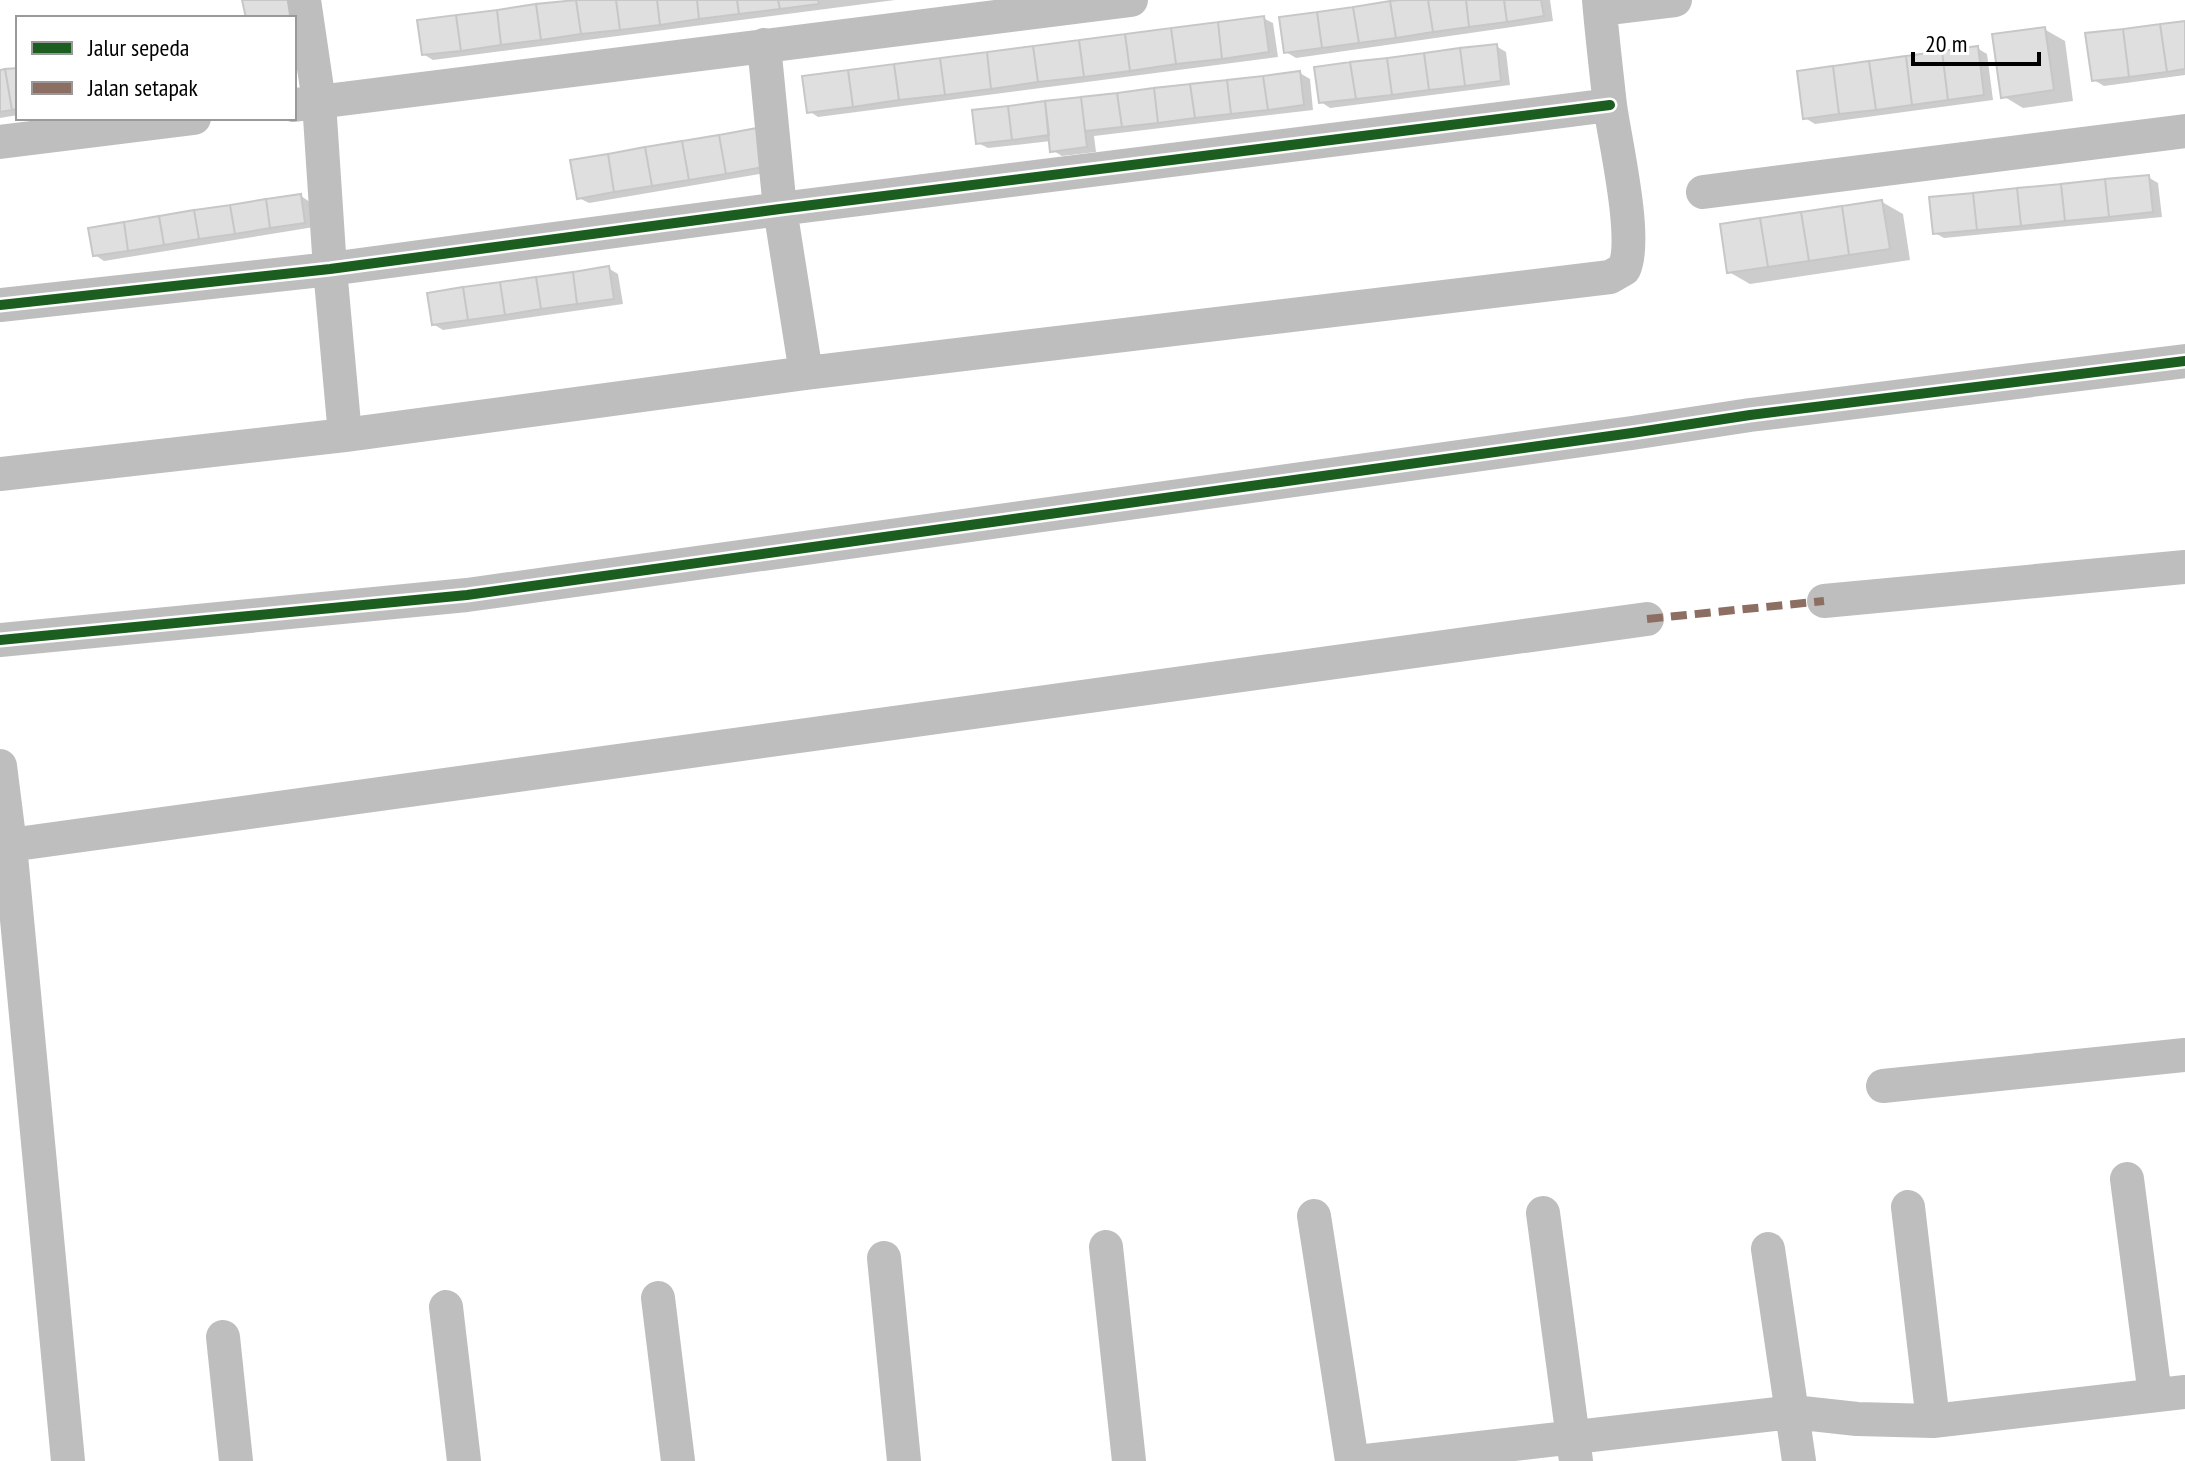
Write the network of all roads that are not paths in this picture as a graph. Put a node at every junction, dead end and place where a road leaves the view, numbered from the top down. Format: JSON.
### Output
{"nodes":[{"id":1,"x":304,"y":0,"type":"edge"},
{"id":2,"x":1131,"y":0,"type":"edge"},
{"id":3,"x":1675,"y":0,"type":"edge"},
{"id":4,"x":1599,"y":4,"type":"edge"},
{"id":5,"x":764,"y":45,"type":"junction"},
{"id":6,"x":307,"y":104,"type":"edge"},
{"id":7,"x":1610,"y":105,"type":"junction"},
{"id":8,"x":178,"y":120,"type":"edge"},
{"id":9,"x":2185,"y":131,"type":"edge"},
{"id":10,"x":0,"y":142,"type":"edge"},
{"id":11,"x":1703,"y":192,"type":"dead end"},
{"id":12,"x":780,"y":209,"type":"junction"},
{"id":13,"x":330,"y":269,"type":"junction"},
{"id":14,"x":0,"y":305,"type":"edge"},
{"id":15,"x":2185,"y":361,"type":"edge"},
{"id":16,"x":806,"y":373,"type":"junction"},
{"id":17,"x":345,"y":435,"type":"junction"},
{"id":18,"x":0,"y":474,"type":"edge"},
{"id":19,"x":2185,"y":567,"type":"edge"},
{"id":20,"x":1824,"y":601,"type":"dead end"},
{"id":21,"x":1647,"y":619,"type":"dead end"},
{"id":22,"x":0,"y":640,"type":"edge"},
{"id":23,"x":0,"y":766,"type":"edge"},
{"id":24,"x":10,"y":845,"type":"junction"},
{"id":25,"x":2185,"y":1055,"type":"edge"},
{"id":26,"x":1883,"y":1086,"type":"dead end"},
{"id":27,"x":2127,"y":1179,"type":"dead end"},
{"id":28,"x":1908,"y":1207,"type":"dead end"},
{"id":29,"x":1543,"y":1213,"type":"dead end"},
{"id":30,"x":1314,"y":1216,"type":"dead end"},
{"id":31,"x":1106,"y":1247,"type":"dead end"},
{"id":32,"x":1768,"y":1249,"type":"dead end"},
{"id":33,"x":884,"y":1258,"type":"dead end"},
{"id":34,"x":658,"y":1298,"type":"dead end"},
{"id":35,"x":446,"y":1307,"type":"dead end"},
{"id":36,"x":223,"y":1337,"type":"dead end"},
{"id":37,"x":2170,"y":1394,"type":"edge"},
{"id":38,"x":1793,"y":1412,"type":"junction"},
{"id":39,"x":1933,"y":1421,"type":"junction"},
{"id":40,"x":1575,"y":1450,"type":"edge"},
{"id":41,"x":68,"y":1461,"type":"edge"},
{"id":42,"x":236,"y":1461,"type":"edge"},
{"id":43,"x":464,"y":1461,"type":"edge"},
{"id":44,"x":678,"y":1461,"type":"edge"},
{"id":45,"x":904,"y":1461,"type":"edge"},
{"id":46,"x":1129,"y":1461,"type":"edge"},
{"id":47,"x":1352,"y":1461,"type":"edge"},
{"id":48,"x":1366,"y":1461,"type":"edge"},
{"id":49,"x":1799,"y":1461,"type":"edge"}],
"edges":[{"from":1,"to":6,"type":"street"},
{"from":2,"to":5,"type":"street"},
{"from":3,"to":4,"type":"street"},
{"from":4,"to":7,"type":"street"},
{"from":5,"to":6,"type":"street"},
{"from":5,"to":12,"type":"street"},
{"from":6,"to":13,"type":"street"},
{"from":7,"to":12,"type":"street"},
{"from":7,"to":16,"type":"street"},
{"from":8,"to":10,"type":"street"},
{"from":9,"to":11,"type":"street"},
{"from":12,"to":13,"type":"street"},
{"from":12,"to":16,"type":"street"},
{"from":13,"to":14,"type":"street"},
{"from":13,"to":17,"type":"street"},
{"from":15,"to":22,"type":"street"},
{"from":16,"to":17,"type":"street"},
{"from":17,"to":18,"type":"street"},
{"from":19,"to":20,"type":"street"},
{"from":21,"to":24,"type":"street"},
{"from":23,"to":24,"type":"street"},
{"from":24,"to":41,"type":"street"},
{"from":25,"to":26,"type":"street"},
{"from":27,"to":37,"type":"street"},
{"from":28,"to":39,"type":"street"},
{"from":29,"to":40,"type":"street"},
{"from":30,"to":47,"type":"street"},
{"from":31,"to":46,"type":"street"},
{"from":32,"to":38,"type":"street"},
{"from":33,"to":45,"type":"street"},
{"from":34,"to":44,"type":"street"},
{"from":35,"to":43,"type":"street"},
{"from":36,"to":42,"type":"street"},
{"from":37,"to":39,"type":"street"},
{"from":38,"to":39,"type":"street"},
{"from":38,"to":40,"type":"street"},
{"from":38,"to":49,"type":"street"},
{"from":40,"to":48,"type":"street"}]}
